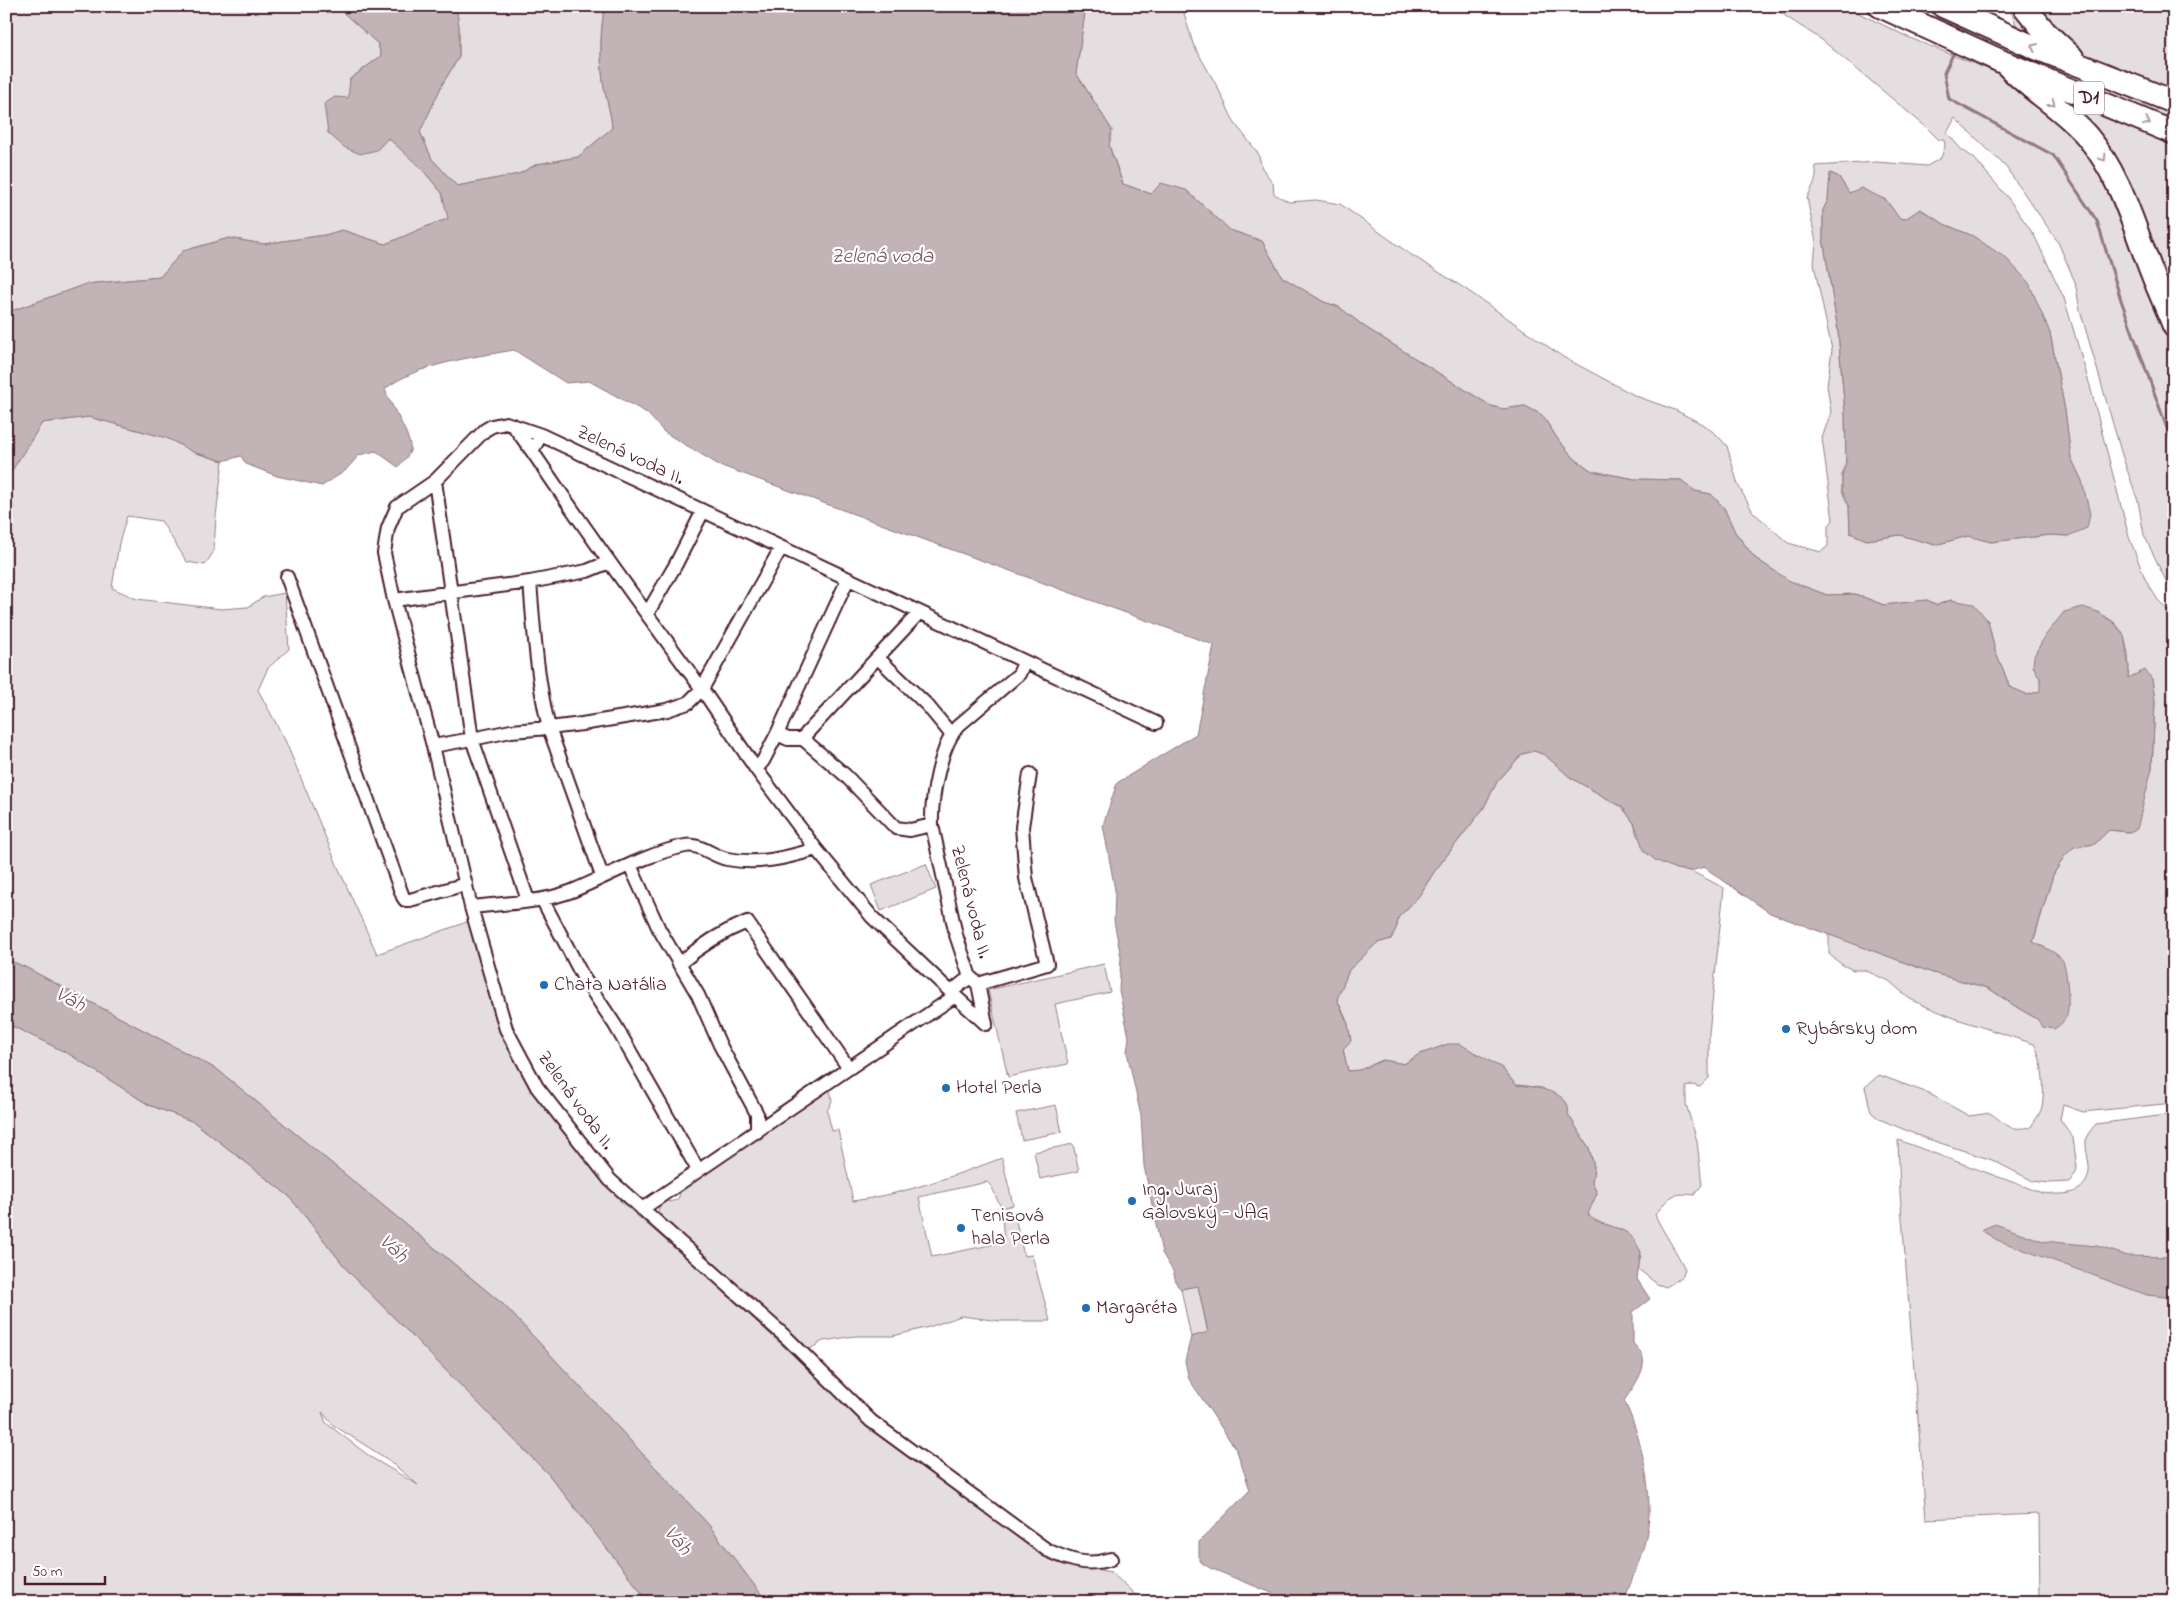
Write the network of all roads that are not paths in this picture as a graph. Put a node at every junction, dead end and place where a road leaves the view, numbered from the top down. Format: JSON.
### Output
{"nodes":[{"id":1,"x":1880,"y":6,"type":"edge"},
{"id":2,"x":2024,"y":6,"type":"edge"},
{"id":3,"x":1948,"y":9,"type":"edge"},
{"id":4,"x":2005,"y":63,"type":"junction"},
{"id":5,"x":2080,"y":65,"type":"junction"},
{"id":6,"x":2174,"y":102,"type":"edge"},
{"id":7,"x":2174,"y":133,"type":"edge"},
{"id":8,"x":2173,"y":321,"type":"edge"},
{"id":9,"x":513,"y":424,"type":"junction"},
{"id":10,"x":541,"y":435,"type":"junction"},
{"id":11,"x":532,"y":451,"type":"junction"},
{"id":12,"x":435,"y":481,"type":"junction"},
{"id":13,"x":703,"y":511,"type":"junction"},
{"id":14,"x":781,"y":548,"type":"junction"},
{"id":15,"x":609,"y":562,"type":"junction"},
{"id":16,"x":287,"y":576,"type":"dead end"},
{"id":17,"x":848,"y":579,"type":"junction"},
{"id":18,"x":530,"y":582,"type":"junction"},
{"id":19,"x":452,"y":591,"type":"junction"},
{"id":20,"x":394,"y":600,"type":"junction"},
{"id":21,"x":919,"y":613,"type":"junction"},
{"id":22,"x":647,"y":614,"type":"junction"},
{"id":23,"x":878,"y":658,"type":"junction"},
{"id":24,"x":1024,"y":663,"type":"junction"},
{"id":25,"x":702,"y":689,"type":"junction"},
{"id":26,"x":1156,"y":724,"type":"dead end"},
{"id":27,"x":549,"y":728,"type":"junction"},
{"id":28,"x":777,"y":734,"type":"junction"},
{"id":29,"x":951,"y":734,"type":"junction"},
{"id":30,"x":472,"y":739,"type":"junction"},
{"id":31,"x":803,"y":739,"type":"junction"},
{"id":32,"x":433,"y":746,"type":"junction"},
{"id":33,"x":756,"y":769,"type":"junction"},
{"id":34,"x":1030,"y":774,"type":"dead end"},
{"id":35,"x":932,"y":825,"type":"junction"},
{"id":36,"x":816,"y":849,"type":"junction"},
{"id":37,"x":630,"y":865,"type":"junction"},
{"id":38,"x":602,"y":876,"type":"junction"},
{"id":39,"x":466,"y":884,"type":"junction"},
{"id":40,"x":542,"y":899,"type":"junction"},
{"id":41,"x":528,"y":900,"type":"junction"},
{"id":42,"x":471,"y":908,"type":"junction"},
{"id":43,"x":678,"y":964,"type":"junction"},
{"id":44,"x":974,"y":981,"type":"junction"},
{"id":45,"x":953,"y":994,"type":"junction"},
{"id":46,"x":848,"y":1067,"type":"junction"},
{"id":47,"x":757,"y":1114,"type":"junction"},
{"id":48,"x":774,"y":1120,"type":"junction"},
{"id":49,"x":757,"y":1132,"type":"junction"},
{"id":50,"x":698,"y":1170,"type":"junction"},
{"id":51,"x":642,"y":1209,"type":"junction"},
{"id":52,"x":1111,"y":1559,"type":"dead end"}],
"edges":[{"from":1,"to":4,"type":"highway","number":"D1"},
{"from":2,"to":5,"type":"highway"},
{"from":5,"to":3,"type":"highway","number":"D1","one_way":true},
{"from":4,"to":7,"type":"highway","number":"D1","one_way":true},
{"from":4,"to":8,"type":"highway","one_way":true},
{"from":5,"to":6,"type":"highway","number":"D1"},
{"from":9,"to":10,"type":"street","name":"Zelená voda II."},
{"from":9,"to":11,"type":"street","name":"Zelená voda II."},
{"from":9,"to":12,"type":"street","name":"Zelená voda II."},
{"from":10,"to":11,"type":"street"},
{"from":10,"to":13,"type":"street","name":"Zelená voda II."},
{"from":11,"to":15,"type":"street","name":"Zelená voda II."},
{"from":12,"to":19,"type":"street"},
{"from":12,"to":20,"type":"street","name":"Zelená voda II."},
{"from":13,"to":14,"type":"street","name":"Zelená voda II."},
{"from":13,"to":22,"type":"street"},
{"from":14,"to":17,"type":"street","name":"Zelená voda II."},
{"from":14,"to":25,"type":"street"},
{"from":15,"to":18,"type":"street"},
{"from":15,"to":22,"type":"street","name":"Zelená voda II."},
{"from":16,"to":39,"type":"street"},
{"from":17,"to":21,"type":"street","name":"Zelená voda II."},
{"from":17,"to":28,"type":"street"},
{"from":18,"to":19,"type":"street"},
{"from":18,"to":27,"type":"street"},
{"from":19,"to":20,"type":"street"},
{"from":19,"to":30,"type":"street"},
{"from":20,"to":32,"type":"street","name":"Zelená voda II."},
{"from":21,"to":23,"type":"street"},
{"from":21,"to":24,"type":"street","name":"Zelená voda II."},
{"from":22,"to":25,"type":"street","name":"Zelená voda II."},
{"from":23,"to":29,"type":"street"},
{"from":23,"to":31,"type":"street"},
{"from":24,"to":26,"type":"street","name":"Zelená voda II."},
{"from":24,"to":29,"type":"street"},
{"from":25,"to":27,"type":"street"},
{"from":25,"to":33,"type":"street","name":"Zelená voda II."},
{"from":27,"to":30,"type":"street"},
{"from":27,"to":38,"type":"street"},
{"from":28,"to":31,"type":"street","name":"Zelená voda II."},
{"from":28,"to":33,"type":"street"},
{"from":29,"to":35,"type":"street","name":"Zelená voda II."},
{"from":30,"to":32,"type":"street"},
{"from":30,"to":41,"type":"street"},
{"from":31,"to":35,"type":"street","name":"Zelená voda II."},
{"from":32,"to":39,"type":"street","name":"Zelená voda II."},
{"from":33,"to":36,"type":"street","name":"Zelená voda II."},
{"from":34,"to":44,"type":"street","name":"Zelená voda II."},
{"from":35,"to":44,"type":"street","name":"Zelená voda II."},
{"from":36,"to":37,"type":"street"},
{"from":36,"to":45,"type":"street","name":"Zelená voda II."},
{"from":37,"to":38,"type":"street"},
{"from":37,"to":43,"type":"street"},
{"from":38,"to":40,"type":"street"},
{"from":39,"to":42,"type":"street","name":"Zelená voda II."},
{"from":40,"to":41,"type":"street"},
{"from":40,"to":50,"type":"street"},
{"from":41,"to":42,"type":"street"},
{"from":42,"to":51,"type":"street","name":"Zelená voda II."},
{"from":43,"to":46,"type":"street"},
{"from":43,"to":47,"type":"street"},
{"from":44,"to":45,"type":"street"},
{"from":44,"to":45,"type":"street","name":"Zelená voda II."},
{"from":45,"to":46,"type":"street"},
{"from":46,"to":48,"type":"street"},
{"from":47,"to":48,"type":"street"},
{"from":47,"to":49,"type":"street"},
{"from":48,"to":49,"type":"street"},
{"from":49,"to":50,"type":"street"},
{"from":50,"to":51,"type":"street"},
{"from":51,"to":52,"type":"street","name":"Zelená voda II."}]}
